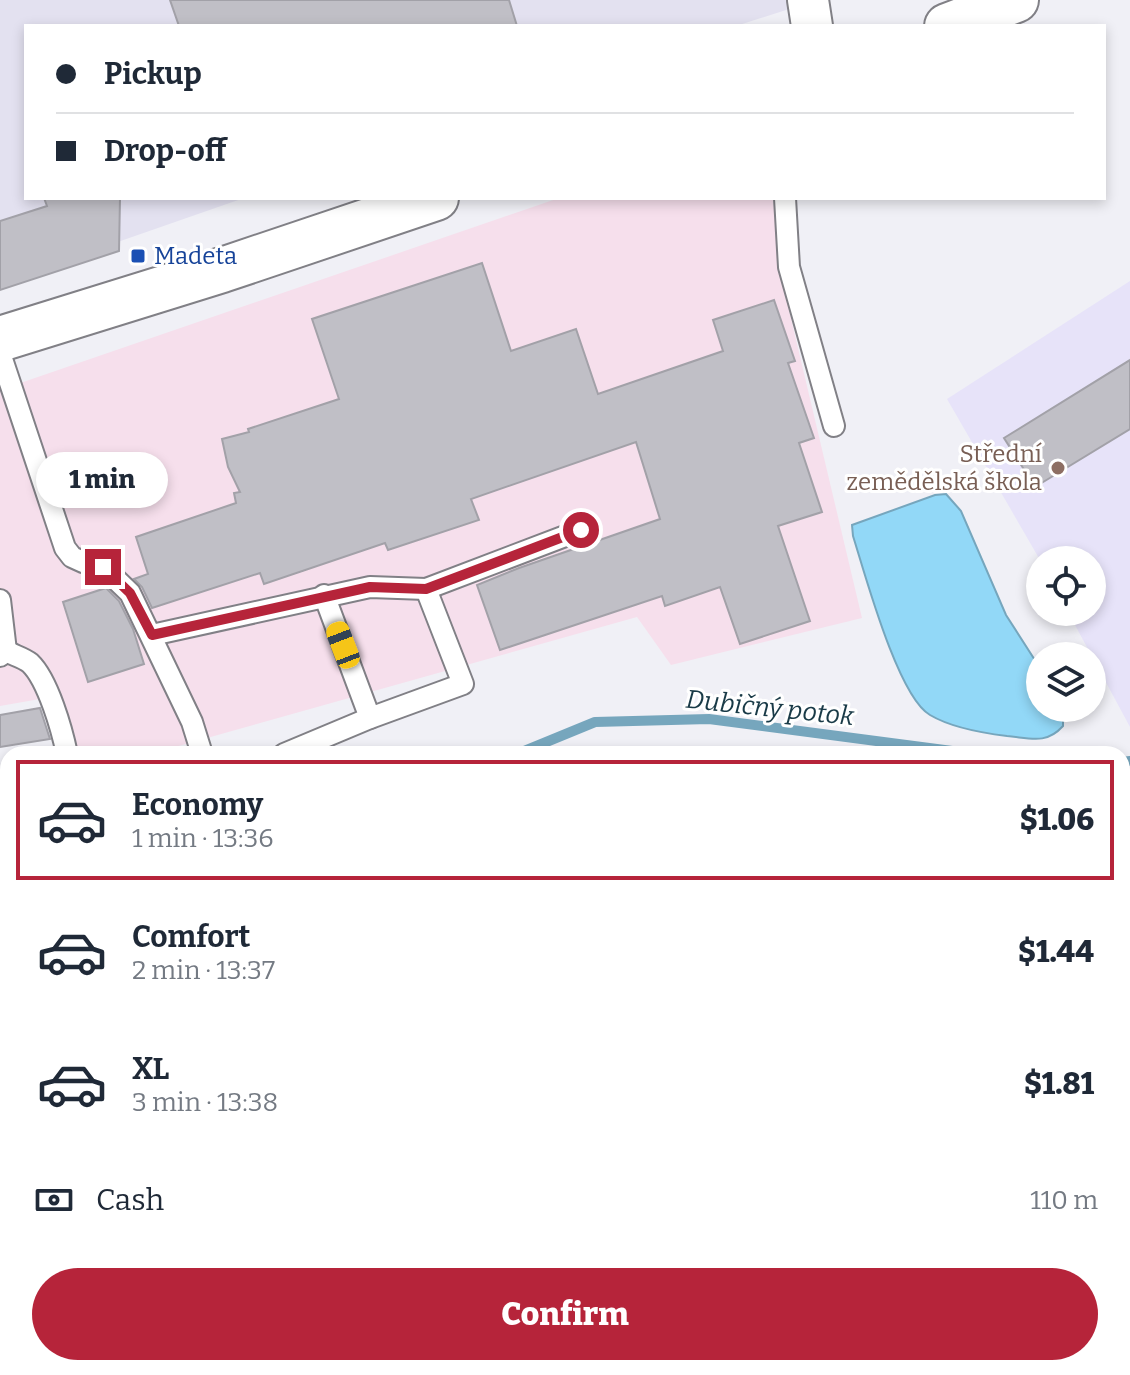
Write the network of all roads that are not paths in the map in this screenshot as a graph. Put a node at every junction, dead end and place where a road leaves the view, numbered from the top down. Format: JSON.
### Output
{"nodes":[{"id":1,"x":808,"y":0,"type":"edge"},
{"id":2,"x":1016,"y":0,"type":"edge"},
{"id":3,"x":812,"y":24,"type":"edge"},
{"id":4,"x":952,"y":24,"type":"edge"},
{"id":5,"x":785,"y":200,"type":"edge"},
{"id":6,"x":411,"y":202,"type":"edge"},
{"id":7,"x":0,"y":339,"type":"edge"},
{"id":8,"x":0,"y":353,"type":"edge"},
{"id":9,"x":834,"y":426,"type":"dead end"},
{"id":10,"x":581,"y":530,"type":"dead end"},
{"id":11,"x":426,"y":589,"type":"junction"},
{"id":12,"x":324,"y":595,"type":"junction"},
{"id":13,"x":0,"y":600,"type":"edge"},
{"id":14,"x":152,"y":635,"type":"junction"},
{"id":15,"x":3,"y":654,"type":"edge"},
{"id":16,"x":370,"y":718,"type":"junction"},
{"id":17,"x":65,"y":746,"type":"edge"},
{"id":18,"x":200,"y":746,"type":"edge"},
{"id":19,"x":303,"y":746,"type":"edge"}],
"edges":[{"from":1,"to":3,"type":"street"},
{"from":2,"to":4,"type":"main road"},
{"from":5,"to":9,"type":"lane"},
{"from":6,"to":7,"type":"main road"},
{"from":8,"to":14,"type":"lane"},
{"from":10,"to":11,"type":"lane"},
{"from":11,"to":12,"type":"lane"},
{"from":11,"to":16,"type":"lane"},
{"from":12,"to":14,"type":"lane"},
{"from":12,"to":16,"type":"lane"},
{"from":13,"to":15,"type":"lane"},
{"from":14,"to":18,"type":"lane"},
{"from":15,"to":17,"type":"lane"},
{"from":16,"to":19,"type":"lane"}]}
